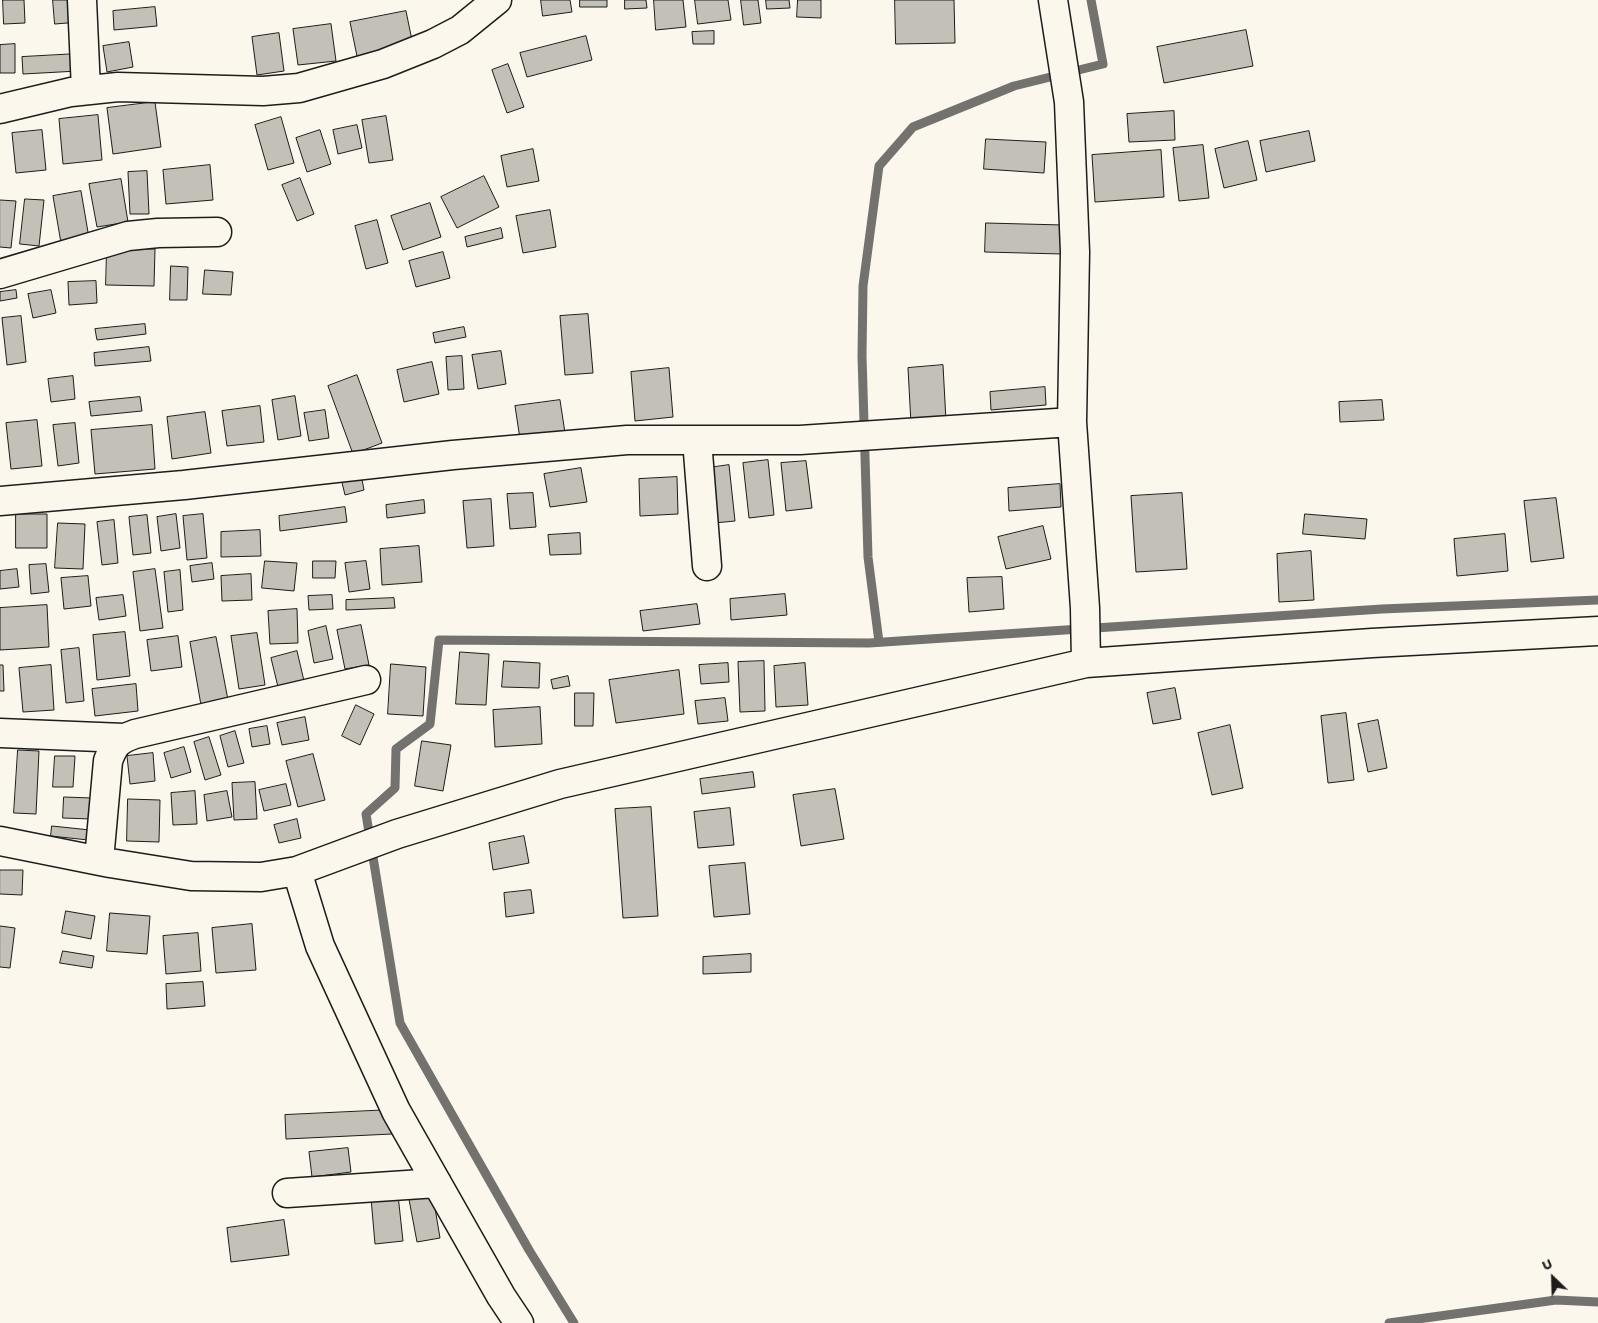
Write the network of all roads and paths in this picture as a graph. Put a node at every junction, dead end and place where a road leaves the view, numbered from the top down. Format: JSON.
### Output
{"nodes":[{"id":1,"x":82,"y":0,"type":"edge"},
{"id":2,"x":496,"y":0,"type":"edge"},
{"id":3,"x":1053,"y":0,"type":"edge"},
{"id":4,"x":86,"y":90,"type":"junction"},
{"id":5,"x":0,"y":109,"type":"edge"},
{"id":6,"x":217,"y":232,"type":"dead end"},
{"id":7,"x":0,"y":274,"type":"edge"},
{"id":8,"x":1072,"y":422,"type":"junction"},
{"id":9,"x":697,"y":440,"type":"junction"},
{"id":10,"x":0,"y":501,"type":"edge"},
{"id":11,"x":707,"y":566,"type":"dead end"},
{"id":12,"x":1598,"y":631,"type":"edge"},
{"id":13,"x":1086,"y":663,"type":"junction"},
{"id":14,"x":366,"y":680,"type":"dead end"},
{"id":15,"x":0,"y":733,"type":"edge"},
{"id":16,"x":124,"y":738,"type":"junction"},
{"id":17,"x":0,"y":842,"type":"edge"},
{"id":18,"x":99,"y":860,"type":"junction"},
{"id":19,"x":297,"y":871,"type":"junction"},
{"id":20,"x":436,"y":1183,"type":"junction"},
{"id":21,"x":287,"y":1193,"type":"dead end"},
{"id":22,"x":519,"y":1323,"type":"edge"}],
"edges":[{"from":1,"to":4,"type":"street"},
{"from":2,"to":4,"type":"street"},
{"from":3,"to":8,"type":"street"},
{"from":4,"to":5,"type":"street"},
{"from":6,"to":7,"type":"street"},
{"from":8,"to":9,"type":"street"},
{"from":8,"to":13,"type":"street"},
{"from":9,"to":10,"type":"street"},
{"from":9,"to":11,"type":"street"},
{"from":12,"to":13,"type":"street"},
{"from":13,"to":19,"type":"street"},
{"from":14,"to":16,"type":"street"},
{"from":15,"to":16,"type":"street"},
{"from":16,"to":18,"type":"street"},
{"from":17,"to":18,"type":"street"},
{"from":18,"to":19,"type":"street"},
{"from":19,"to":20,"type":"street"},
{"from":20,"to":21,"type":"street"},
{"from":20,"to":22,"type":"street"}]}
